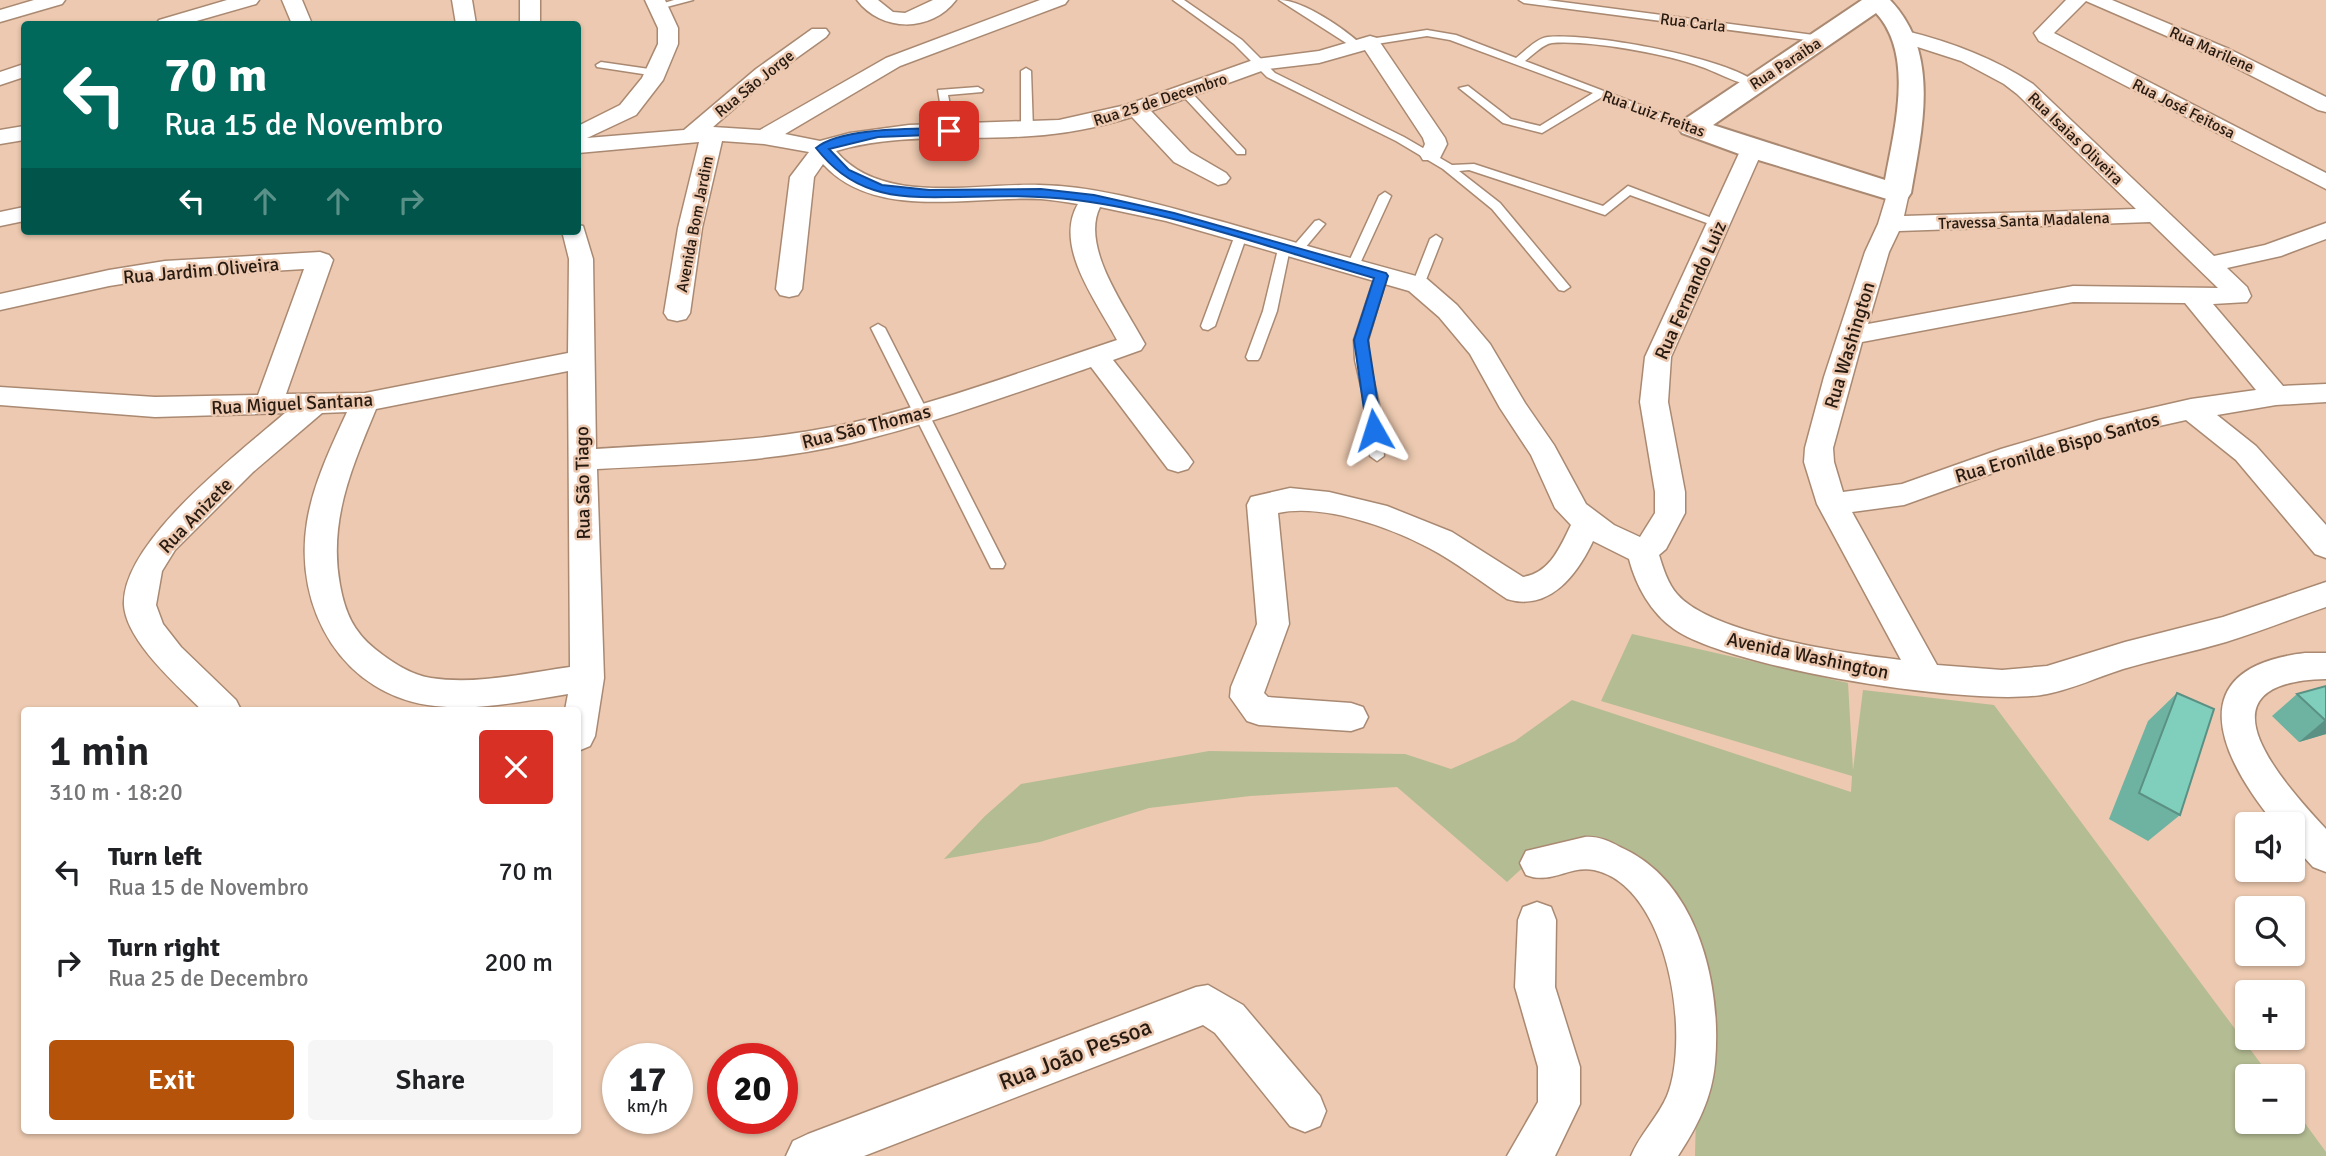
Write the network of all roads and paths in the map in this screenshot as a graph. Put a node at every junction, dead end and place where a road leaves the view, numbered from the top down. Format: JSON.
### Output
{"nodes":[{"id":1,"x":55,"y":0,"type":"edge"},
{"id":2,"x":169,"y":0,"type":"edge"},
{"id":3,"x":248,"y":0,"type":"edge"},
{"id":4,"x":292,"y":0,"type":"edge"},
{"id":5,"x":462,"y":0,"type":"edge"},
{"id":6,"x":530,"y":0,"type":"edge"},
{"id":7,"x":688,"y":0,"type":"edge"},
{"id":8,"x":946,"y":0,"type":"edge"},
{"id":9,"x":1058,"y":0,"type":"edge"},
{"id":10,"x":1178,"y":0,"type":"edge"},
{"id":11,"x":1284,"y":0,"type":"edge"},
{"id":12,"x":1524,"y":0,"type":"edge"},
{"id":13,"x":1878,"y":0,"type":"edge"},
{"id":14,"x":2077,"y":0,"type":"edge"},
{"id":15,"x":2095,"y":0,"type":"edge"},
{"id":16,"x":872,"y":2,"type":"edge"},
{"id":17,"x":657,"y":3,"type":"edge"},
{"id":18,"x":2136,"y":6,"type":"edge"},
{"id":19,"x":0,"y":16,"type":"edge"},
{"id":20,"x":169,"y":21,"type":"edge"},
{"id":21,"x":179,"y":21,"type":"edge"},
{"id":22,"x":301,"y":21,"type":"edge"},
{"id":23,"x":466,"y":21,"type":"edge"},
{"id":24,"x":530,"y":21,"type":"edge"},
{"id":25,"x":899,"y":21,"type":"junction"},
{"id":26,"x":819,"y":33,"type":"dead end"},
{"id":27,"x":1411,"y":34,"type":"joint"},
{"id":28,"x":1906,"y":37,"type":"junction"},
{"id":29,"x":1821,"y":39,"type":"junction"},
{"id":30,"x":1364,"y":44,"type":"junction"},
{"id":31,"x":893,"y":62,"type":"junction"},
{"id":32,"x":1517,"y":62,"type":"junction"},
{"id":33,"x":601,"y":65,"type":"dead end"},
{"id":34,"x":1258,"y":65,"type":"junction"},
{"id":35,"x":21,"y":71,"type":"edge"},
{"id":36,"x":1026,"y":71,"type":"dead end"},
{"id":37,"x":656,"y":72,"type":"junction"},
{"id":38,"x":0,"y":79,"type":"edge"},
{"id":39,"x":1752,"y":83,"type":"junction"},
{"id":40,"x":1464,"y":88,"type":"dead end"},
{"id":41,"x":978,"y":90,"type":"dead end"},
{"id":42,"x":1186,"y":93,"type":"junction"},
{"id":43,"x":1601,"y":93,"type":"junction"},
{"id":44,"x":2326,"y":104,"type":"edge"},
{"id":45,"x":1138,"y":109,"type":"junction"},
{"id":46,"x":628,"y":110,"type":"junction"},
{"id":47,"x":1692,"y":127,"type":"junction"},
{"id":48,"x":1027,"y":130,"type":"junction"},
{"id":49,"x":949,"y":131,"type":"junction"},
{"id":50,"x":581,"y":133,"type":"edge"},
{"id":51,"x":21,"y":134,"type":"edge"},
{"id":52,"x":701,"y":135,"type":"junction"},
{"id":53,"x":663,"y":136,"type":"junction"},
{"id":54,"x":764,"y":136,"type":"junction"},
{"id":55,"x":0,"y":137,"type":"edge"},
{"id":56,"x":581,"y":146,"type":"edge"},
{"id":57,"x":1752,"y":149,"type":"junction"},
{"id":58,"x":824,"y":150,"type":"junction"},
{"id":59,"x":1241,"y":152,"type":"dead end"},
{"id":60,"x":1431,"y":155,"type":"junction"},
{"id":61,"x":1450,"y":169,"type":"junction"},
{"id":62,"x":1218,"y":178,"type":"dead end"},
{"id":63,"x":2326,"y":182,"type":"edge"},
{"id":64,"x":1898,"y":193,"type":"junction"},
{"id":65,"x":1385,"y":196,"type":"dead end"},
{"id":66,"x":1094,"y":199,"type":"junction"},
{"id":67,"x":21,"y":215,"type":"edge"},
{"id":68,"x":2158,"y":215,"type":"junction"},
{"id":69,"x":0,"y":219,"type":"edge"},
{"id":70,"x":1719,"y":223,"type":"junction"},
{"id":71,"x":1319,"y":224,"type":"dead end"},
{"id":72,"x":1890,"y":224,"type":"junction"},
{"id":73,"x":2326,"y":230,"type":"edge"},
{"id":74,"x":576,"y":235,"type":"edge"},
{"id":75,"x":1241,"y":235,"type":"junction"},
{"id":76,"x":1436,"y":239,"type":"dead end"},
{"id":77,"x":1289,"y":251,"type":"junction"},
{"id":78,"x":1352,"y":268,"type":"junction"},
{"id":79,"x":2215,"y":271,"type":"junction"},
{"id":80,"x":1381,"y":276,"type":"junction"},
{"id":81,"x":1418,"y":285,"type":"junction"},
{"id":82,"x":1564,"y":287,"type":"dead end"},
{"id":83,"x":789,"y":289,"type":"dead end"},
{"id":84,"x":2191,"y":294,"type":"junction"},
{"id":85,"x":0,"y":302,"type":"edge"},
{"id":86,"x":677,"y":313,"type":"dead end"},
{"id":87,"x":1208,"y":326,"type":"dead end"},
{"id":88,"x":878,"y":328,"type":"dead end"},
{"id":89,"x":1851,"y":337,"type":"junction"},
{"id":90,"x":1253,"y":356,"type":"dead end"},
{"id":91,"x":1097,"y":357,"type":"junction"},
{"id":92,"x":581,"y":359,"type":"junction"},
{"id":93,"x":2326,"y":393,"type":"edge"},
{"id":94,"x":0,"y":396,"type":"edge"},
{"id":95,"x":2276,"y":396,"type":"junction"},
{"id":96,"x":365,"y":402,"type":"junction"},
{"id":97,"x":313,"y":405,"type":"junction"},
{"id":98,"x":268,"y":406,"type":"junction"},
{"id":99,"x":2191,"y":409,"type":"junction"},
{"id":100,"x":919,"y":414,"type":"junction"},
{"id":101,"x":1377,"y":456,"type":"dead end"},
{"id":102,"x":582,"y":460,"type":"junction"},
{"id":103,"x":1178,"y":462,"type":"dead end"},
{"id":104,"x":1832,"y":504,"type":"junction"},
{"id":105,"x":1587,"y":522,"type":"junction"},
{"id":106,"x":2326,"y":546,"type":"edge"},
{"id":107,"x":1643,"y":552,"type":"junction"},
{"id":108,"x":998,"y":564,"type":"dead end"},
{"id":109,"x":2326,"y":594,"type":"edge"},
{"id":110,"x":2326,"y":666,"type":"edge"},
{"id":111,"x":587,"y":677,"type":"junction"},
{"id":112,"x":1927,"y":679,"type":"junction"},
{"id":113,"x":221,"y":707,"type":"edge"},
{"id":114,"x":581,"y":716,"type":"edge"},
{"id":115,"x":1351,"y":717,"type":"dead end"},
{"id":116,"x":2326,"y":855,"type":"edge"},
{"id":117,"x":1539,"y":863,"type":"dead end"},
{"id":118,"x":1537,"y":920,"type":"dead end"},
{"id":119,"x":1305,"y":1111,"type":"dead end"},
{"id":120,"x":808,"y":1156,"type":"edge"},
{"id":121,"x":1529,"y":1156,"type":"edge"},
{"id":122,"x":1653,"y":1156,"type":"edge"}],
"edges":[{"from":1,"to":19,"type":"street"},
{"from":2,"to":20,"type":"street"},
{"from":3,"to":21,"type":"street"},
{"from":4,"to":22,"type":"street"},
{"from":5,"to":23,"type":"street"},
{"from":6,"to":24,"type":"street"},
{"from":7,"to":17,"type":"lane"},
{"from":8,"to":25,"type":"street"},
{"from":9,"to":31,"type":"street"},
{"from":10,"to":34,"type":"lane"},
{"from":11,"to":30,"type":"lane"},
{"from":12,"to":29,"type":"lane","name":"Rua Carla"},
{"from":13,"to":28,"type":"street","name":"Rua Washington"},
{"from":13,"to":29,"type":"street","name":"Rua Paraiba"},
{"from":14,"to":63,"type":"street","name":"Rua José Feitosa"},
{"from":15,"to":18,"type":"street","name":"Rua Marilene"},
{"from":16,"to":25,"type":"street"},
{"from":17,"to":37,"type":"street"},
{"from":18,"to":44,"type":"street","name":"Rua Marilene"},
{"from":25,"to":31,"type":"street"},
{"from":26,"to":52,"type":"street","name":"Rua São Jorge"},
{"from":27,"to":30,"type":"lane","name":"Rua 25 de Decembro"},
{"from":27,"to":32,"type":"lane","name":"Rua Luiz Freitas"},
{"from":28,"to":64,"type":"street","name":"Rua Washington"},
{"from":28,"to":68,"type":"street","name":"Rua Isaias Oliveira"},
{"from":29,"to":39,"type":"street","name":"Rua Paraiba"},
{"from":30,"to":34,"type":"street","name":"Rua 25 de Decembro"},
{"from":30,"to":60,"type":"street"},
{"from":31,"to":54,"type":"street"},
{"from":32,"to":39,"type":"lane"},
{"from":32,"to":43,"type":"lane","name":"Rua Luiz Freitas"},
{"from":33,"to":37,"type":"lane"},
{"from":34,"to":42,"type":"street","name":"Rua 25 de Decembro"},
{"from":34,"to":60,"type":"lane"},
{"from":35,"to":38,"type":"street"},
{"from":36,"to":48,"type":"lane"},
{"from":37,"to":46,"type":"street"},
{"from":39,"to":47,"type":"street","name":"Rua Paraiba"},
{"from":40,"to":43,"type":"lane"},
{"from":41,"to":49,"type":"lane"},
{"from":42,"to":45,"type":"street","name":"Rua 25 de Decembro"},
{"from":42,"to":59,"type":"lane"},
{"from":43,"to":47,"type":"lane","name":"Rua Luiz Freitas"},
{"from":45,"to":48,"type":"street","name":"Rua 25 de Decembro"},
{"from":45,"to":62,"type":"street"},
{"from":46,"to":50,"type":"street"},
{"from":46,"to":53,"type":"street"},
{"from":47,"to":57,"type":"street","name":"Rua Luiz Freitas"},
{"from":48,"to":49,"type":"street","name":"Rua 25 de Decembro"},
{"from":49,"to":58,"type":"street","name":"Rua 25 de Decembro"},
{"from":51,"to":55,"type":"street"},
{"from":52,"to":53,"type":"street"},
{"from":52,"to":54,"type":"street"},
{"from":52,"to":86,"type":"street","name":"Avenida Bom Jardim"},
{"from":53,"to":56,"type":"street"},
{"from":54,"to":58,"type":"street"},
{"from":57,"to":64,"type":"street","name":"Rua Luiz Freitas"},
{"from":57,"to":70,"type":"street","name":"Rua Fernando Luiz"},
{"from":58,"to":66,"type":"street"},
{"from":58,"to":83,"type":"street"},
{"from":60,"to":61,"type":"lane"},
{"from":61,"to":70,"type":"lane"},
{"from":61,"to":82,"type":"lane"},
{"from":64,"to":72,"type":"street","name":"Rua Washington"},
{"from":65,"to":78,"type":"lane"},
{"from":66,"to":75,"type":"street"},
{"from":66,"to":91,"type":"street","name":"Rua São Thomas"},
{"from":67,"to":69,"type":"street"},
{"from":68,"to":72,"type":"street","name":"Travessa Santa Madalena"},
{"from":68,"to":79,"type":"street","name":"Rua Isaias Oliveira"},
{"from":70,"to":107,"type":"street","name":"Rua Fernando Luiz"},
{"from":71,"to":77,"type":"lane"},
{"from":72,"to":89,"type":"street","name":"Rua Washington"},
{"from":73,"to":79,"type":"street"},
{"from":74,"to":92,"type":"street","name":"Rua São Tiago"},
{"from":75,"to":77,"type":"street"},
{"from":75,"to":87,"type":"lane"},
{"from":76,"to":81,"type":"lane"},
{"from":77,"to":78,"type":"street"},
{"from":77,"to":90,"type":"lane"},
{"from":78,"to":80,"type":"street"},
{"from":79,"to":84,"type":"street"},
{"from":80,"to":81,"type":"street"},
{"from":80,"to":101,"type":"lane"},
{"from":81,"to":105,"type":"street"},
{"from":84,"to":89,"type":"street"},
{"from":84,"to":95,"type":"street"},
{"from":85,"to":98,"type":"street","name":"Rua Jardim Oliveira"},
{"from":88,"to":100,"type":"lane"},
{"from":89,"to":104,"type":"street","name":"Rua Washington"},
{"from":91,"to":100,"type":"street","name":"Rua São Thomas"},
{"from":91,"to":103,"type":"street"},
{"from":92,"to":96,"type":"street","name":"Rua Miguel Santana"},
{"from":92,"to":102,"type":"street","name":"Rua São Tiago"},
{"from":93,"to":95,"type":"street","name":"Rua Eronilde Bispo Santos"},
{"from":94,"to":98,"type":"street","name":"Rua Miguel Santana"},
{"from":95,"to":99,"type":"street","name":"Rua Eronilde Bispo Santos"},
{"from":96,"to":97,"type":"street","name":"Rua Miguel Santana"},
{"from":96,"to":111,"type":"street"},
{"from":97,"to":98,"type":"street","name":"Rua Miguel Santana"},
{"from":97,"to":113,"type":"street","name":"Rua Anizete"},
{"from":99,"to":104,"type":"street","name":"Rua Eronilde Bispo Santos"},
{"from":99,"to":106,"type":"street"},
{"from":100,"to":102,"type":"street","name":"Rua São Thomas"},
{"from":100,"to":108,"type":"lane"},
{"from":102,"to":111,"type":"street","name":"Rua São Tiago"},
{"from":104,"to":112,"type":"street","name":"Rua Washington"},
{"from":105,"to":107,"type":"street"},
{"from":105,"to":115,"type":"street"},
{"from":107,"to":112,"type":"street","name":"Avenida Washington"},
{"from":109,"to":112,"type":"street","name":"Avenida Washington"},
{"from":110,"to":116,"type":"street"},
{"from":111,"to":114,"type":"street","name":"Rua São Tiago"},
{"from":117,"to":122,"type":"street"},
{"from":118,"to":121,"type":"street"},
{"from":119,"to":120,"type":"street","name":"Rua João Pessoa"}]}
